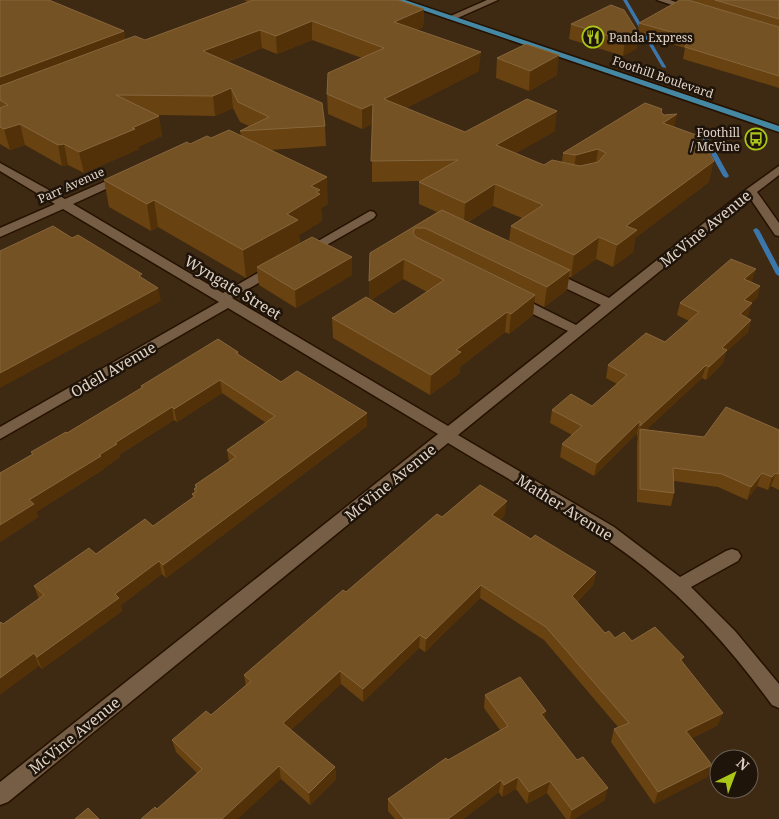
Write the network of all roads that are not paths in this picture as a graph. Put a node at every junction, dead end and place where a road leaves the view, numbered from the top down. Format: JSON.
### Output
{"nodes":[{"id":1,"x":397,"y":0,"type":"edge"},
{"id":2,"x":494,"y":0,"type":"edge"},
{"id":3,"x":662,"y":0,"type":"edge"},
{"id":4,"x":707,"y":13,"type":"edge"},
{"id":5,"x":450,"y":18,"type":"junction"},
{"id":6,"x":779,"y":129,"type":"edge"},
{"id":7,"x":0,"y":166,"type":"edge"},
{"id":8,"x":779,"y":169,"type":"edge"},
{"id":9,"x":138,"y":170,"type":"edge"},
{"id":10,"x":751,"y":191,"type":"junction"},
{"id":11,"x":64,"y":204,"type":"junction"},
{"id":12,"x":370,"y":215,"type":"dead end"},
{"id":13,"x":779,"y":232,"type":"edge"},
{"id":14,"x":0,"y":233,"type":"edge"},
{"id":15,"x":541,"y":271,"type":"edge"},
{"id":16,"x":508,"y":296,"type":"edge"},
{"id":17,"x":224,"y":301,"type":"junction"},
{"id":18,"x":611,"y":304,"type":"junction"},
{"id":19,"x":578,"y":331,"type":"junction"},
{"id":20,"x":0,"y":434,"type":"edge"},
{"id":21,"x":449,"y":435,"type":"junction"},
{"id":22,"x":732,"y":556,"type":"dead end"},
{"id":23,"x":678,"y":586,"type":"junction"},
{"id":24,"x":779,"y":699,"type":"edge"},
{"id":25,"x":0,"y":794,"type":"edge"}],
"edges":[{"from":1,"to":5,"type":"main road","name":"Foothill Boulevard"},
{"from":2,"to":5,"type":"street"},
{"from":3,"to":4,"type":"street"},
{"from":5,"to":6,"type":"main road","name":"Foothill Boulevard"},
{"from":7,"to":11,"type":"street","name":"Wyngate Street"},
{"from":8,"to":10,"type":"street","name":"McVine Avenue"},
{"from":9,"to":11,"type":"street","name":"Parr Avenue"},
{"from":10,"to":13,"type":"street"},
{"from":10,"to":18,"type":"street","name":"McVine Avenue"},
{"from":11,"to":14,"type":"street","name":"Parr Avenue"},
{"from":11,"to":17,"type":"street","name":"Wyngate Street"},
{"from":12,"to":17,"type":"street","name":"Odell Avenue"},
{"from":15,"to":18,"type":"street"},
{"from":16,"to":19,"type":"street"},
{"from":17,"to":20,"type":"street","name":"Odell Avenue"},
{"from":17,"to":21,"type":"street","name":"Wyngate Street"},
{"from":18,"to":19,"type":"street","name":"McVine Avenue"},
{"from":19,"to":21,"type":"street","name":"McVine Avenue"},
{"from":21,"to":23,"type":"street","name":"Mather Avenue"},
{"from":21,"to":25,"type":"street","name":"McVine Avenue"},
{"from":22,"to":23,"type":"street"},
{"from":23,"to":24,"type":"street","name":"Mather Avenue"}]}
